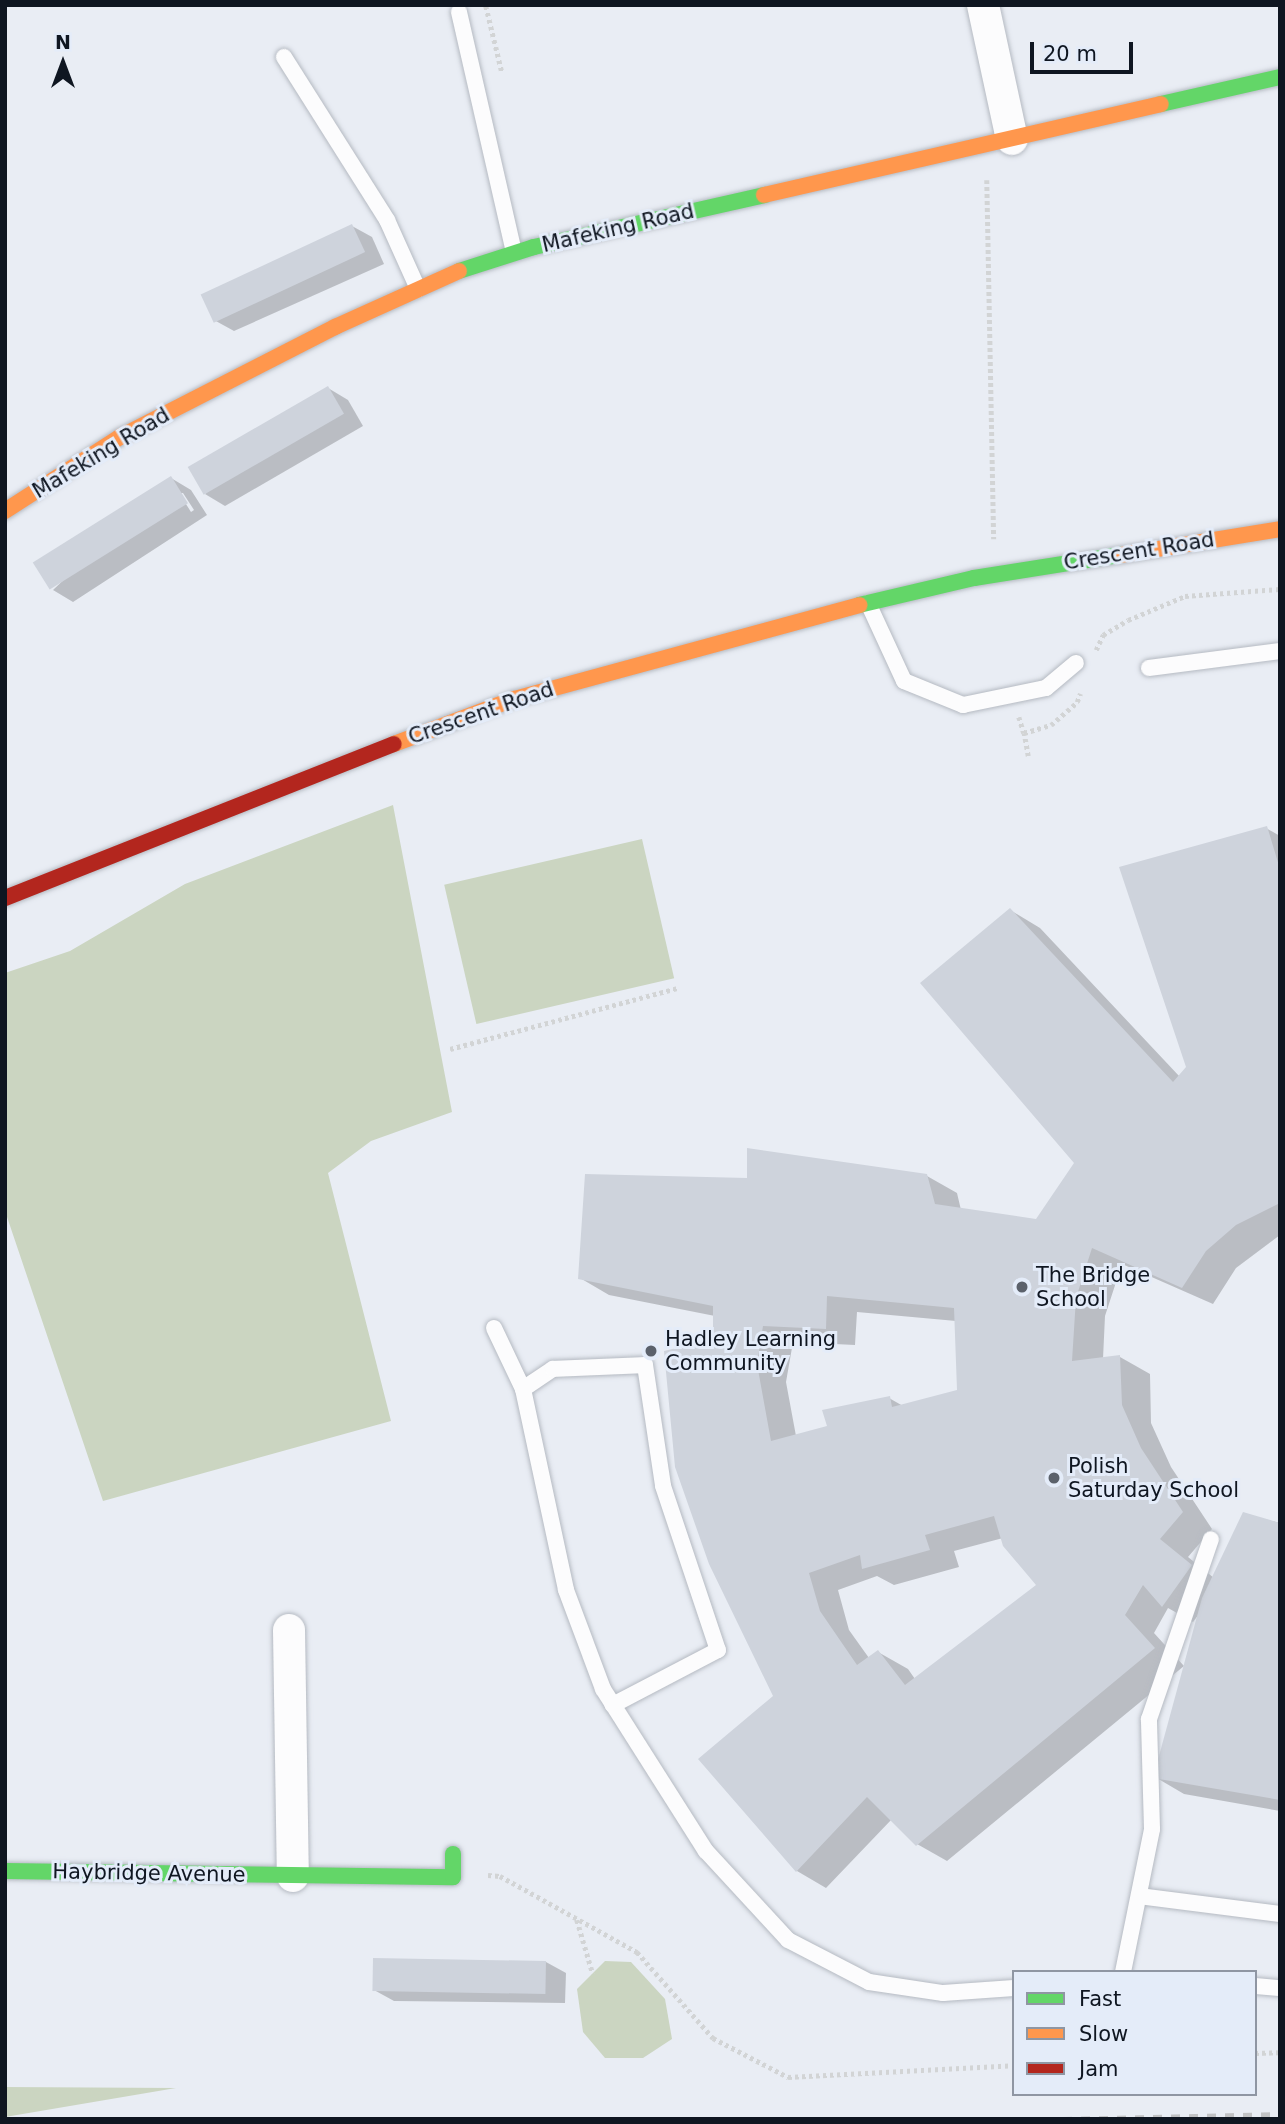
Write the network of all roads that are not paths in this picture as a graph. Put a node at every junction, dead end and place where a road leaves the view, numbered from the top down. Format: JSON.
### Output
{"nodes":[{"id":1,"x":983,"y":5,"type":"edge"},
{"id":2,"x":459,"y":12,"type":"dead end"},
{"id":3,"x":284,"y":58,"type":"dead end"},
{"id":4,"x":1280,"y":76,"type":"edge"},
{"id":5,"x":999,"y":143,"type":"junction"},
{"id":6,"x":514,"y":253,"type":"junction"},
{"id":7,"x":418,"y":289,"type":"junction"},
{"id":8,"x":5,"y":511,"type":"edge"},
{"id":9,"x":1280,"y":529,"type":"edge"},
{"id":10,"x":867,"y":603,"type":"junction"},
{"id":11,"x":1280,"y":650,"type":"edge"},
{"id":12,"x":1076,"y":663,"type":"dead end"},
{"id":13,"x":1149,"y":668,"type":"dead end"},
{"id":14,"x":5,"y":898,"type":"edge"},
{"id":15,"x":494,"y":1328,"type":"dead end"},
{"id":16,"x":523,"y":1389,"type":"junction"},
{"id":17,"x":1210,"y":1539,"type":"dead end"},
{"id":18,"x":289,"y":1630,"type":"dead end"},
{"id":19,"x":614,"y":1705,"type":"junction"},
{"id":20,"x":5,"y":1871,"type":"edge"},
{"id":21,"x":293,"y":1876,"type":"junction"},
{"id":22,"x":459,"y":1876,"type":"road end"},
{"id":23,"x":1139,"y":1896,"type":"junction"},
{"id":24,"x":1280,"y":1914,"type":"edge"},
{"id":25,"x":1123,"y":1970,"type":"edge"},
{"id":26,"x":1257,"y":1986,"type":"edge"},
{"id":27,"x":1012,"y":1988,"type":"edge"},
{"id":28,"x":1280,"y":1988,"type":"edge"}],
"edges":[{"from":1,"to":5,"type":"street"},
{"from":2,"to":6,"type":"lane"},
{"from":3,"to":7,"type":"lane"},
{"from":4,"to":5,"type":"street","name":"Mafeking Road"},
{"from":5,"to":6,"type":"street","name":"Mafeking Road"},
{"from":6,"to":7,"type":"street","name":"Mafeking Road"},
{"from":7,"to":8,"type":"street","name":"Mafeking Road"},
{"from":9,"to":10,"type":"street","name":"Crescent Road"},
{"from":10,"to":12,"type":"lane"},
{"from":10,"to":14,"type":"street","name":"Crescent Road"},
{"from":11,"to":13,"type":"lane"},
{"from":15,"to":16,"type":"lane"},
{"from":16,"to":19,"type":"lane"},
{"from":16,"to":19,"type":"lane"},
{"from":17,"to":23,"type":"lane"},
{"from":18,"to":21,"type":"street"},
{"from":19,"to":27,"type":"lane"},
{"from":20,"to":21,"type":"street","name":"Haybridge Avenue"},
{"from":21,"to":22,"type":"street","name":"Haybridge Avenue"},
{"from":23,"to":24,"type":"lane"},
{"from":23,"to":25,"type":"lane"},
{"from":26,"to":28,"type":"lane"}]}
